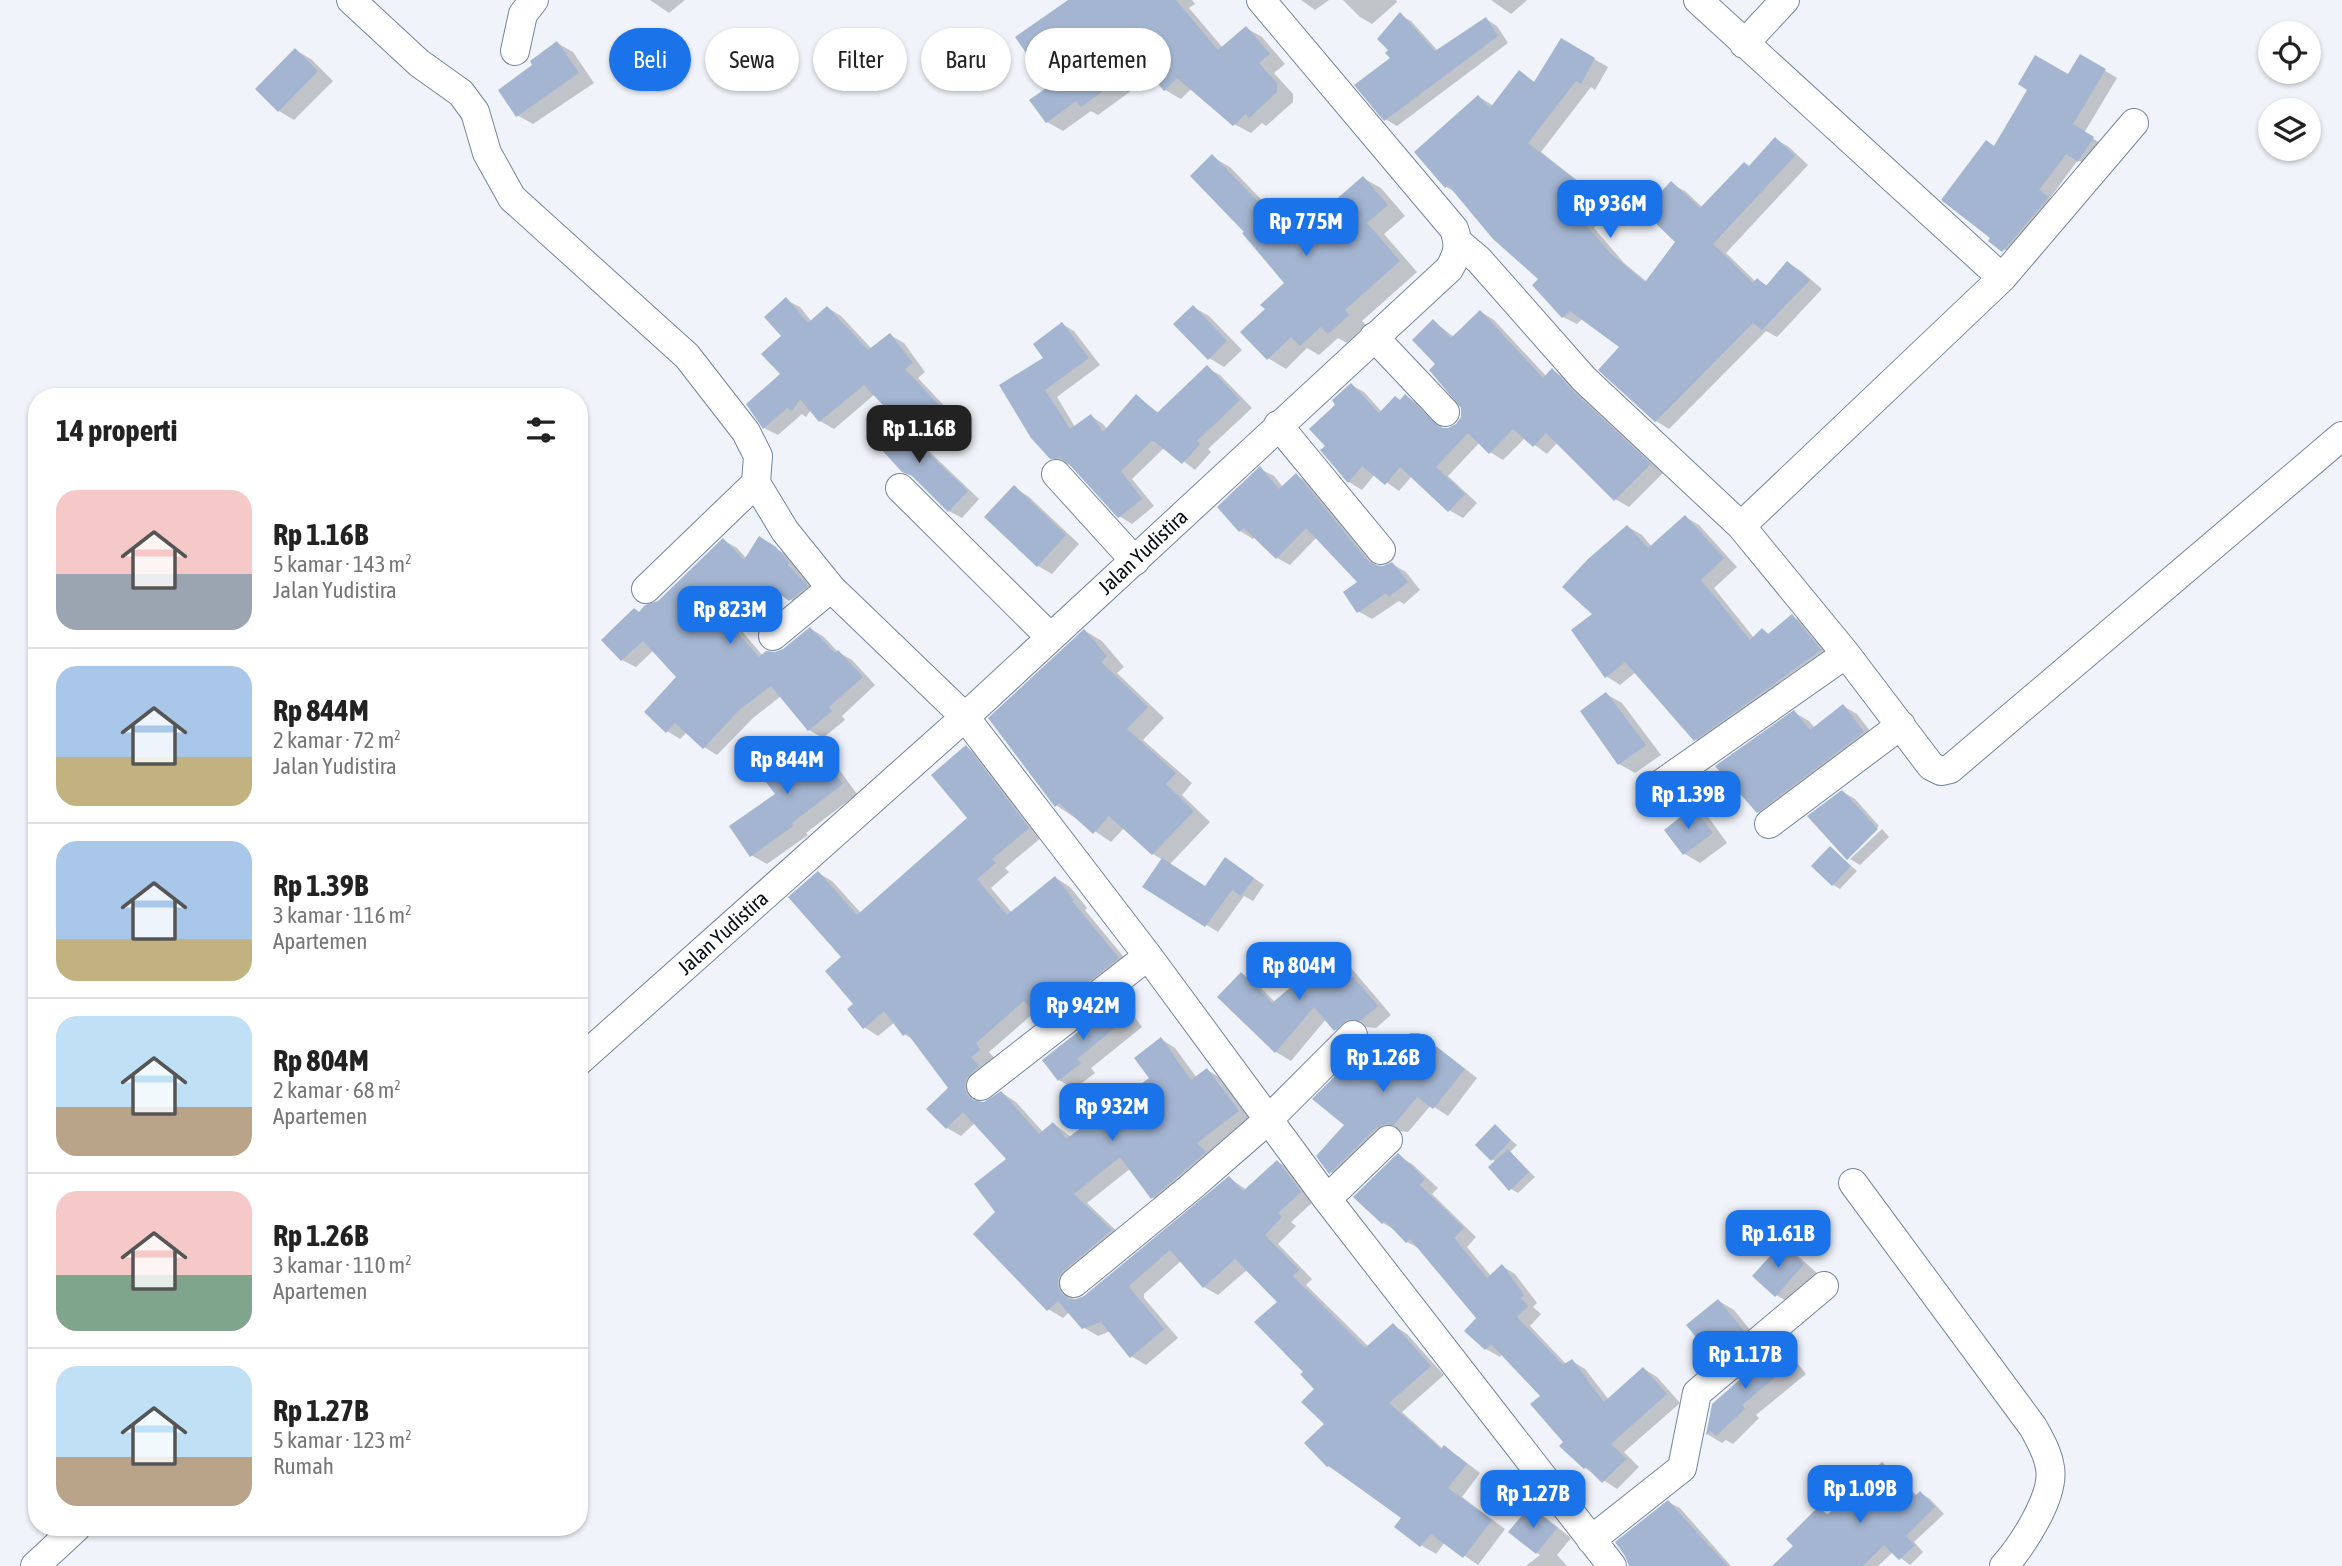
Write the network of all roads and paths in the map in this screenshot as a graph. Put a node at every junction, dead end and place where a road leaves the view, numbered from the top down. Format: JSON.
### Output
{"nodes":[{"id":1,"x":351,"y":0,"type":"edge"},
{"id":2,"x":534,"y":0,"type":"edge"},
{"id":3,"x":1261,"y":0,"type":"edge"},
{"id":4,"x":1698,"y":0,"type":"edge"},
{"id":5,"x":1785,"y":0,"type":"edge"},
{"id":6,"x":1745,"y":44,"type":"junction"},
{"id":7,"x":516,"y":51,"type":"dead end"},
{"id":8,"x":2134,"y":122,"type":"dead end"},
{"id":9,"x":1460,"y":243,"type":"junction"},
{"id":10,"x":2002,"y":278,"type":"junction"},
{"id":11,"x":1374,"y":337,"type":"junction"},
{"id":12,"x":1445,"y":412,"type":"dead end"},
{"id":13,"x":1278,"y":425,"type":"junction"},
{"id":14,"x":2342,"y":436,"type":"edge"},
{"id":15,"x":1056,"y":474,"type":"dead end"},
{"id":16,"x":756,"y":483,"type":"junction"},
{"id":17,"x":900,"y":488,"type":"dead end"},
{"id":18,"x":1741,"y":526,"type":"junction"},
{"id":19,"x":1381,"y":550,"type":"dead end"},
{"id":20,"x":1135,"y":561,"type":"junction"},
{"id":21,"x":831,"y":588,"type":"junction"},
{"id":22,"x":646,"y":589,"type":"dead end"},
{"id":23,"x":773,"y":636,"type":"dead end"},
{"id":24,"x":1050,"y":637,"type":"junction"},
{"id":25,"x":1846,"y":654,"type":"junction"},
{"id":26,"x":965,"y":717,"type":"junction"},
{"id":27,"x":1901,"y":724,"type":"junction"},
{"id":28,"x":1655,"y":788,"type":"dead end"},
{"id":29,"x":1769,"y":824,"type":"dead end"},
{"id":30,"x":1148,"y":956,"type":"junction"},
{"id":31,"x":1353,"y":1035,"type":"dead end"},
{"id":32,"x":588,"y":1053,"type":"edge"},
{"id":33,"x":981,"y":1086,"type":"dead end"},
{"id":34,"x":1268,"y":1120,"type":"junction"},
{"id":35,"x":1388,"y":1140,"type":"dead end"},
{"id":36,"x":1853,"y":1183,"type":"dead end"},
{"id":37,"x":1327,"y":1199,"type":"junction"},
{"id":38,"x":1074,"y":1283,"type":"dead end"},
{"id":39,"x":1824,"y":1286,"type":"dead end"},
{"id":40,"x":67,"y":1536,"type":"edge"},
{"id":41,"x":1591,"y":1540,"type":"junction"},
{"id":42,"x":35,"y":1566,"type":"edge"},
{"id":43,"x":1612,"y":1566,"type":"edge"},
{"id":44,"x":2004,"y":1566,"type":"edge"}],
"edges":[{"from":1,"to":16,"type":"street"},
{"from":2,"to":7,"type":"street"},
{"from":3,"to":9,"type":"street"},
{"from":4,"to":6,"type":"street"},
{"from":5,"to":6,"type":"street"},
{"from":6,"to":10,"type":"street"},
{"from":8,"to":10,"type":"street"},
{"from":9,"to":11,"type":"street","name":"Jalan Yudistira"},
{"from":9,"to":18,"type":"street"},
{"from":10,"to":18,"type":"street"},
{"from":11,"to":12,"type":"street"},
{"from":11,"to":13,"type":"street","name":"Jalan Yudistira"},
{"from":13,"to":19,"type":"street"},
{"from":13,"to":20,"type":"street","name":"Jalan Yudistira"},
{"from":14,"to":27,"type":"street"},
{"from":15,"to":20,"type":"street"},
{"from":16,"to":21,"type":"street"},
{"from":16,"to":22,"type":"street"},
{"from":17,"to":24,"type":"street"},
{"from":18,"to":25,"type":"street"},
{"from":20,"to":24,"type":"street","name":"Jalan Yudistira"},
{"from":21,"to":23,"type":"street"},
{"from":21,"to":26,"type":"street"},
{"from":24,"to":26,"type":"street","name":"Jalan Yudistira"},
{"from":25,"to":27,"type":"street"},
{"from":25,"to":28,"type":"street"},
{"from":26,"to":30,"type":"street"},
{"from":26,"to":32,"type":"street","name":"Jalan Yudistira"},
{"from":27,"to":29,"type":"street"},
{"from":30,"to":33,"type":"street"},
{"from":30,"to":34,"type":"street"},
{"from":31,"to":34,"type":"street"},
{"from":34,"to":37,"type":"street"},
{"from":34,"to":38,"type":"street"},
{"from":35,"to":37,"type":"street"},
{"from":36,"to":44,"type":"street"},
{"from":37,"to":41,"type":"street"},
{"from":39,"to":41,"type":"street"},
{"from":40,"to":42,"type":"street"},
{"from":41,"to":43,"type":"street"}]}
